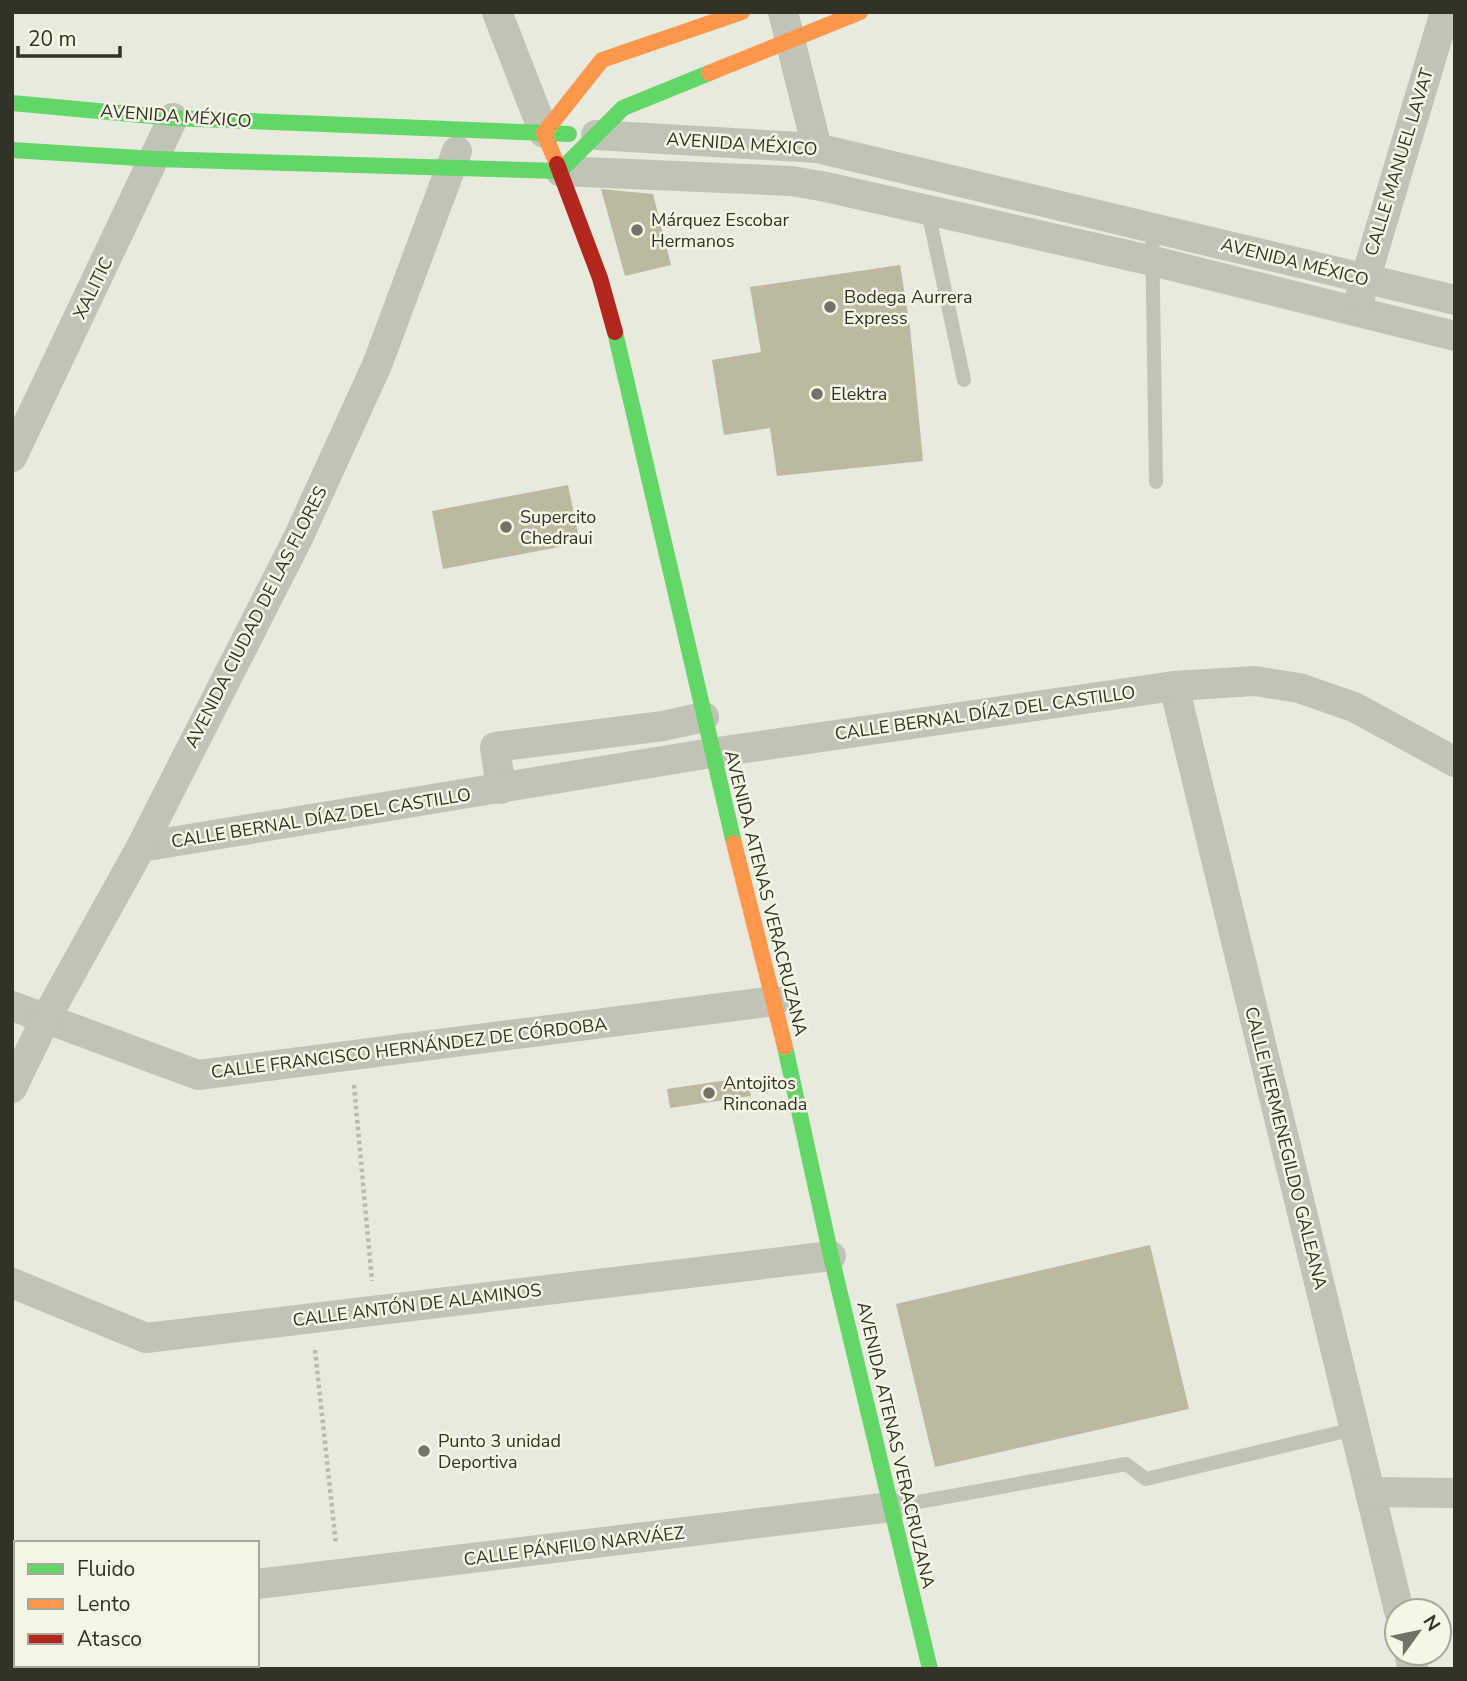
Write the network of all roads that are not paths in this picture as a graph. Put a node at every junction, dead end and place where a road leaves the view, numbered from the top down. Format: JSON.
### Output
{"nodes":[{"id":1,"x":497,"y":12,"type":"edge"},
{"id":2,"x":743,"y":12,"type":"edge"},
{"id":3,"x":860,"y":12,"type":"edge"},
{"id":4,"x":1445,"y":12,"type":"edge"},
{"id":5,"x":787,"y":26,"type":"edge"},
{"id":6,"x":12,"y":103,"type":"edge"},
{"id":7,"x":173,"y":118,"type":"junction"},
{"id":8,"x":464,"y":128,"type":"junction"},
{"id":9,"x":544,"y":134,"type":"junction"},
{"id":10,"x":596,"y":135,"type":"junction"},
{"id":11,"x":817,"y":148,"type":"junction"},
{"id":12,"x":12,"y":150,"type":"edge"},
{"id":13,"x":155,"y":159,"type":"junction"},
{"id":14,"x":452,"y":166,"type":"junction"},
{"id":15,"x":560,"y":171,"type":"junction"},
{"id":16,"x":928,"y":211,"type":"junction"},
{"id":17,"x":1152,"y":226,"type":"junction"},
{"id":18,"x":1153,"y":261,"type":"junction"},
{"id":19,"x":1364,"y":279,"type":"junction"},
{"id":20,"x":1455,"y":300,"type":"edge"},
{"id":21,"x":1356,"y":312,"type":"junction"},
{"id":22,"x":1455,"y":336,"type":"edge"},
{"id":23,"x":964,"y":380,"type":"dead end"},
{"id":24,"x":12,"y":457,"type":"edge"},
{"id":25,"x":1156,"y":482,"type":"dead end"},
{"id":26,"x":1174,"y":686,"type":"junction"},
{"id":27,"x":704,"y":717,"type":"junction"},
{"id":28,"x":711,"y":753,"type":"junction"},
{"id":29,"x":1455,"y":762,"type":"edge"},
{"id":30,"x":501,"y":789,"type":"junction"},
{"id":31,"x":141,"y":847,"type":"junction"},
{"id":32,"x":775,"y":1001,"type":"junction"},
{"id":33,"x":12,"y":1006,"type":"edge"},
{"id":34,"x":45,"y":1020,"type":"junction"},
{"id":35,"x":12,"y":1088,"type":"edge"},
{"id":36,"x":831,"y":1256,"type":"junction"},
{"id":37,"x":12,"y":1283,"type":"edge"},
{"id":38,"x":1354,"y":1429,"type":"junction"},
{"id":39,"x":1370,"y":1492,"type":"junction"},
{"id":40,"x":1455,"y":1493,"type":"edge"},
{"id":41,"x":891,"y":1507,"type":"junction"},
{"id":42,"x":259,"y":1584,"type":"edge"},
{"id":43,"x":1396,"y":1597,"type":"edge"},
{"id":44,"x":930,"y":1669,"type":"edge"}],
"edges":[{"from":1,"to":9,"type":"street"},
{"from":2,"to":9,"type":"main road"},
{"from":3,"to":5,"type":"main road"},
{"from":4,"to":19,"type":"street","name":"CALLE MANUEL LAVAT"},
{"from":5,"to":10,"type":"main road"},
{"from":5,"to":11,"type":"street"},
{"from":6,"to":7,"type":"main road","name":"AVENIDA MÉXICO"},
{"from":7,"to":8,"type":"main road","name":"AVENIDA MÉXICO"},
{"from":7,"to":13,"type":"street","name":"XALITIC"},
{"from":8,"to":9,"type":"main road","name":"AVENIDA MÉXICO"},
{"from":8,"to":14,"type":"street","name":"AVENIDA CIUDAD DE LAS FLORES"},
{"from":9,"to":10,"type":"main road","name":"AVENIDA MÉXICO"},
{"from":9,"to":15,"type":"main road","name":"AVENIDA ATENAS VERACRUZANA"},
{"from":10,"to":11,"type":"street","name":"AVENIDA MÉXICO"},
{"from":10,"to":15,"type":"main road"},
{"from":11,"to":17,"type":"street","name":"AVENIDA MÉXICO"},
{"from":12,"to":13,"type":"main road","name":"AVENIDA MÉXICO"},
{"from":13,"to":14,"type":"main road","name":"AVENIDA MÉXICO"},
{"from":13,"to":24,"type":"street","name":"XALITIC"},
{"from":14,"to":15,"type":"main road","name":"AVENIDA MÉXICO"},
{"from":14,"to":31,"type":"street","name":"AVENIDA CIUDAD DE LAS FLORES"},
{"from":15,"to":16,"type":"street","name":"AVENIDA MÉXICO"},
{"from":15,"to":27,"type":"main road","name":"AVENIDA ATENAS VERACRUZANA"},
{"from":16,"to":18,"type":"street","name":"AVENIDA MÉXICO"},
{"from":16,"to":23,"type":"lane"},
{"from":17,"to":18,"type":"lane"},
{"from":17,"to":19,"type":"street","name":"AVENIDA MÉXICO"},
{"from":18,"to":21,"type":"street","name":"AVENIDA MÉXICO"},
{"from":18,"to":25,"type":"lane"},
{"from":19,"to":20,"type":"street","name":"AVENIDA MÉXICO"},
{"from":19,"to":21,"type":"street","name":"CALLE MANUEL LAVAT"},
{"from":21,"to":22,"type":"street","name":"AVENIDA MÉXICO"},
{"from":26,"to":28,"type":"street","name":"CALLE BERNAL DÍAZ DEL CASTILLO"},
{"from":26,"to":29,"type":"street","name":"CALLE BERNAL DÍAZ DEL CASTILLO"},
{"from":26,"to":38,"type":"street","name":"CALLE HERMENEGILDO GALEANA"},
{"from":27,"to":28,"type":"main road","name":"AVENIDA ATENAS VERACRUZANA"},
{"from":27,"to":30,"type":"street"},
{"from":28,"to":30,"type":"street","name":"CALLE BERNAL DÍAZ DEL CASTILLO"},
{"from":28,"to":32,"type":"main road","name":"AVENIDA ATENAS VERACRUZANA"},
{"from":30,"to":31,"type":"street","name":"CALLE BERNAL DÍAZ DEL CASTILLO"},
{"from":31,"to":34,"type":"street","name":"AVENIDA CIUDAD DE LAS FLORES"},
{"from":32,"to":34,"type":"street","name":"CALLE FRANCISCO HERNÁNDEZ DE CÓRDOBA"},
{"from":32,"to":36,"type":"main road","name":"AVENIDA ATENAS VERACRUZANA"},
{"from":33,"to":34,"type":"street","name":"CALLE FRANCISCO HERNÁNDEZ DE CÓRDOBA"},
{"from":34,"to":35,"type":"street","name":"AVENIDA CIUDAD DE LAS FLORES"},
{"from":36,"to":37,"type":"street","name":"CALLE ANTÓN DE ALAMINOS"},
{"from":36,"to":41,"type":"main road","name":"AVENIDA ATENAS VERACRUZANA"},
{"from":38,"to":39,"type":"street","name":"CALLE HERMENEGILDO GALEANA"},
{"from":38,"to":41,"type":"lane"},
{"from":39,"to":40,"type":"street"},
{"from":39,"to":43,"type":"street","name":"CALLE HERMENEGILDO GALEANA"},
{"from":41,"to":42,"type":"street","name":"CALLE PÁNFILO NARVÁEZ"},
{"from":41,"to":44,"type":"main road","name":"AVENIDA ATENAS VERACRUZANA"}]}
